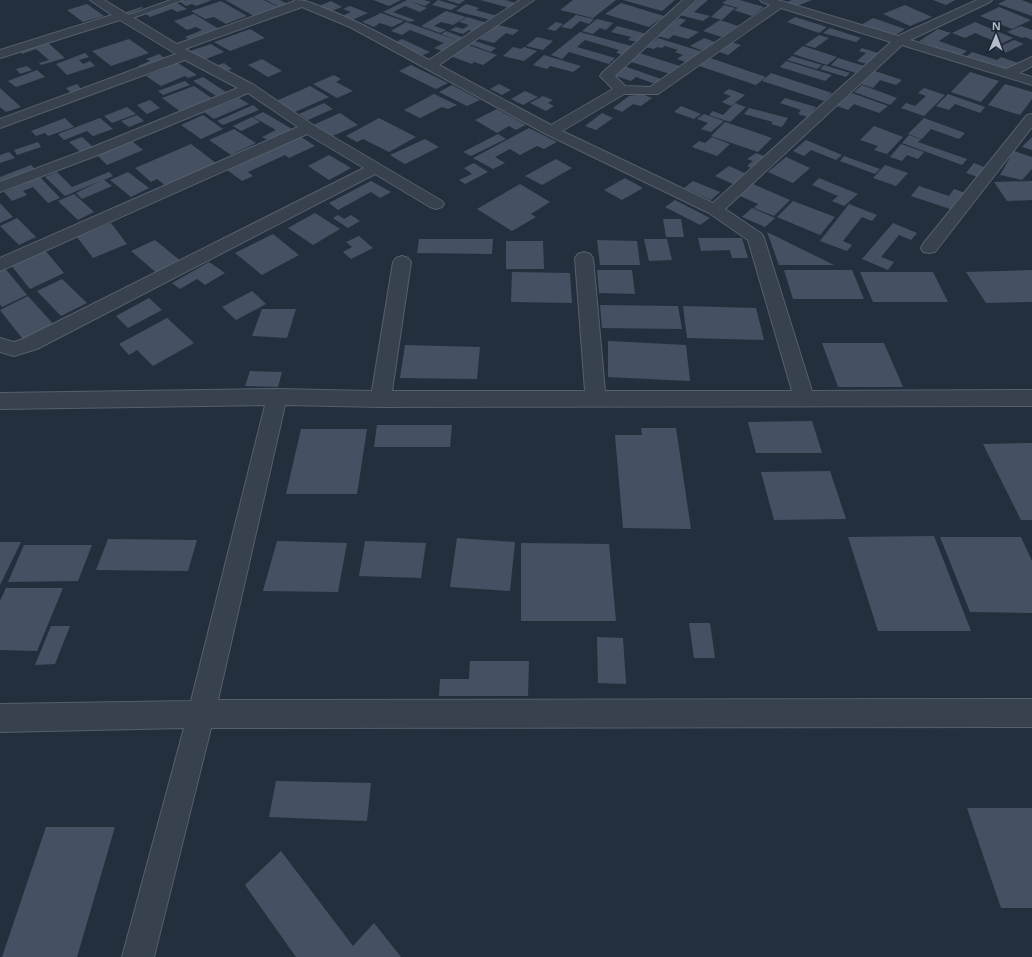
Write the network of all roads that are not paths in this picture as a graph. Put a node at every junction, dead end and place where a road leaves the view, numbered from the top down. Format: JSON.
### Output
{"nodes":[{"id":1,"x":96,"y":0,"type":"edge"},
{"id":2,"x":179,"y":0,"type":"edge"},
{"id":3,"x":327,"y":0,"type":"edge"},
{"id":4,"x":528,"y":0,"type":"edge"},
{"id":5,"x":690,"y":0,"type":"edge"},
{"id":6,"x":986,"y":0,"type":"edge"},
{"id":7,"x":772,"y":2,"type":"edge"},
{"id":8,"x":814,"y":2,"type":"dead end"},
{"id":9,"x":306,"y":3,"type":"edge"},
{"id":10,"x":796,"y":9,"type":"junction"},
{"id":11,"x":122,"y":17,"type":"junction"},
{"id":12,"x":900,"y":40,"type":"junction"},
{"id":13,"x":182,"y":52,"type":"junction"},
{"id":14,"x":0,"y":54,"type":"edge"},
{"id":15,"x":1032,"y":61,"type":"edge"},
{"id":16,"x":430,"y":65,"type":"junction"},
{"id":17,"x":1008,"y":73,"type":"junction"},
{"id":18,"x":1032,"y":80,"type":"edge"},
{"id":19,"x":249,"y":88,"type":"junction"},
{"id":20,"x":621,"y":90,"type":"junction"},
{"id":21,"x":1032,"y":118,"type":"edge"},
{"id":22,"x":0,"y":124,"type":"edge"},
{"id":23,"x":308,"y":128,"type":"junction"},
{"id":24,"x":551,"y":131,"type":"junction"},
{"id":25,"x":376,"y":168,"type":"junction"},
{"id":26,"x":0,"y":188,"type":"edge"},
{"id":27,"x":436,"y":204,"type":"dead end"},
{"id":28,"x":715,"y":210,"type":"junction"},
{"id":29,"x":929,"y":248,"type":"dead end"},
{"id":30,"x":584,"y":258,"type":"dead end"},
{"id":31,"x":402,"y":262,"type":"dead end"},
{"id":32,"x":0,"y":265,"type":"edge"},
{"id":33,"x":0,"y":345,"type":"edge"},
{"id":34,"x":278,"y":397,"type":"junction"},
{"id":35,"x":596,"y":398,"type":"junction"},
{"id":36,"x":804,"y":398,"type":"junction"},
{"id":37,"x":1032,"y":398,"type":"edge"},
{"id":38,"x":381,"y":400,"type":"junction"},
{"id":39,"x":0,"y":401,"type":"edge"},
{"id":40,"x":1032,"y":713,"type":"edge"},
{"id":41,"x":201,"y":714,"type":"junction"},
{"id":42,"x":0,"y":718,"type":"edge"},
{"id":43,"x":138,"y":957,"type":"edge"}],
"edges":[{"from":1,"to":11,"type":"street"},
{"from":2,"to":11,"type":"lane"},
{"from":3,"to":9,"type":"street"},
{"from":4,"to":16,"type":"street"},
{"from":5,"to":20,"type":"street"},
{"from":6,"to":12,"type":"street"},
{"from":7,"to":10,"type":"street"},
{"from":7,"to":20,"type":"street"},
{"from":8,"to":10,"type":"street"},
{"from":9,"to":13,"type":"street"},
{"from":9,"to":16,"type":"street"},
{"from":10,"to":12,"type":"street"},
{"from":11,"to":13,"type":"street"},
{"from":11,"to":14,"type":"street"},
{"from":12,"to":17,"type":"street"},
{"from":12,"to":28,"type":"street"},
{"from":13,"to":19,"type":"street"},
{"from":13,"to":22,"type":"street"},
{"from":15,"to":17,"type":"street"},
{"from":16,"to":24,"type":"street"},
{"from":17,"to":18,"type":"street"},
{"from":19,"to":23,"type":"street"},
{"from":19,"to":26,"type":"street"},
{"from":20,"to":24,"type":"street"},
{"from":21,"to":29,"type":"street"},
{"from":23,"to":25,"type":"street"},
{"from":23,"to":32,"type":"street"},
{"from":24,"to":28,"type":"street"},
{"from":25,"to":27,"type":"street"},
{"from":25,"to":33,"type":"street"},
{"from":28,"to":36,"type":"street"},
{"from":30,"to":35,"type":"street"},
{"from":31,"to":38,"type":"street"},
{"from":34,"to":38,"type":"street"},
{"from":34,"to":39,"type":"street"},
{"from":34,"to":41,"type":"street"},
{"from":35,"to":36,"type":"street"},
{"from":35,"to":38,"type":"street"},
{"from":36,"to":37,"type":"street"},
{"from":40,"to":41,"type":"street"},
{"from":41,"to":42,"type":"street"},
{"from":41,"to":43,"type":"street"}]}
